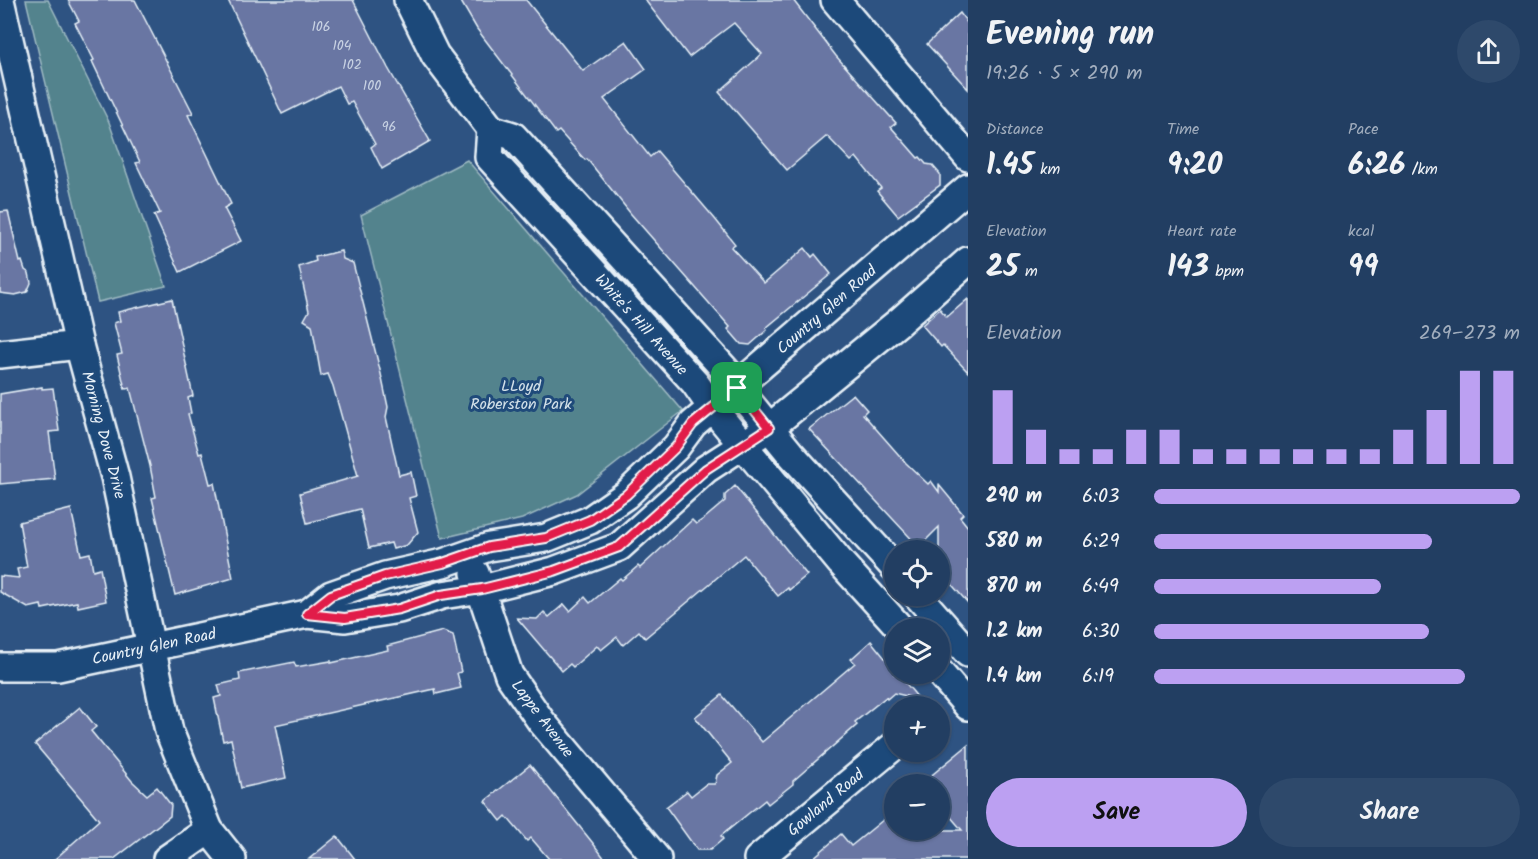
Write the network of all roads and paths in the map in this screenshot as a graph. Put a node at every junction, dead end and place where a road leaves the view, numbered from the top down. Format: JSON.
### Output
{"nodes":[{"id":1,"x":0,"y":0,"type":"edge"},
{"id":2,"x":408,"y":0,"type":"edge"},
{"id":3,"x":835,"y":0,"type":"edge"},
{"id":4,"x":491,"y":129,"type":"junction"},
{"id":5,"x":968,"y":157,"type":"edge"},
{"id":6,"x":968,"y":188,"type":"edge"},
{"id":7,"x":968,"y":261,"type":"edge"},
{"id":8,"x":79,"y":345,"type":"junction"},
{"id":9,"x":0,"y":354,"type":"edge"},
{"id":10,"x":737,"y":388,"type":"junction"},
{"id":11,"x":713,"y":409,"type":"junction"},
{"id":12,"x":769,"y":428,"type":"junction"},
{"id":13,"x":741,"y":444,"type":"junction"},
{"id":14,"x":468,"y":555,"type":"junction"},
{"id":15,"x":884,"y":556,"type":"edge"},
{"id":16,"x":482,"y":589,"type":"junction"},
{"id":17,"x":927,"y":606,"type":"edge"},
{"id":18,"x":307,"y":614,"type":"junction"},
{"id":19,"x":891,"y":618,"type":"edge"},
{"id":20,"x":153,"y":648,"type":"junction"},
{"id":21,"x":968,"y":653,"type":"edge"},
{"id":22,"x":0,"y":667,"type":"edge"},
{"id":23,"x":948,"y":684,"type":"edge"},
{"id":24,"x":958,"y":697,"type":"edge"},
{"id":25,"x":884,"y":754,"type":"edge"},
{"id":26,"x":209,"y":830,"type":"junction"},
{"id":27,"x":167,"y":859,"type":"edge"},
{"id":28,"x":232,"y":859,"type":"edge"},
{"id":29,"x":657,"y":859,"type":"edge"},
{"id":30,"x":758,"y":859,"type":"edge"}],
"edges":[{"from":1,"to":8,"type":"street","name":"Morning Dove Drive"},
{"from":2,"to":4,"type":"street","name":"White's Hill Avenue"},
{"from":3,"to":5,"type":"street"},
{"from":4,"to":10,"type":"street","name":"White's Hill Avenue"},
{"from":4,"to":11,"type":"street","name":"White's Hill Avenue"},
{"from":6,"to":10,"type":"street","name":"Country Glen Road"},
{"from":7,"to":12,"type":"street","name":"Country Glen Road"},
{"from":8,"to":9,"type":"street"},
{"from":8,"to":20,"type":"street","name":"Morning Dove Drive"},
{"from":10,"to":11,"type":"street","name":"Country Glen Road"},
{"from":10,"to":12,"type":"street","name":"White's Hill Avenue"},
{"from":11,"to":13,"type":"street","name":"White's Hill Avenue"},
{"from":11,"to":14,"type":"street","name":"Country Glen Road"},
{"from":12,"to":13,"type":"street","name":"Country Glen Road"},
{"from":12,"to":15,"type":"street","name":"White's Hill Avenue"},
{"from":13,"to":16,"type":"street","name":"Country Glen Road"},
{"from":13,"to":19,"type":"street","name":"White's Hill Avenue"},
{"from":14,"to":16,"type":"street","name":"Lappe Avenue"},
{"from":14,"to":18,"type":"street","name":"Country Glen Road"},
{"from":16,"to":18,"type":"street","name":"Country Glen Road"},
{"from":16,"to":29,"type":"street","name":"Lappe Avenue"},
{"from":17,"to":21,"type":"street"},
{"from":18,"to":20,"type":"street","name":"Country Glen Road"},
{"from":20,"to":22,"type":"street","name":"Country Glen Road"},
{"from":20,"to":26,"type":"street","name":"Morning Dove Drive"},
{"from":23,"to":24,"type":"street"},
{"from":25,"to":30,"type":"street","name":"Gowland Road"},
{"from":26,"to":27,"type":"street"},
{"from":26,"to":28,"type":"street","name":"Morning Dove Drive"}]}
